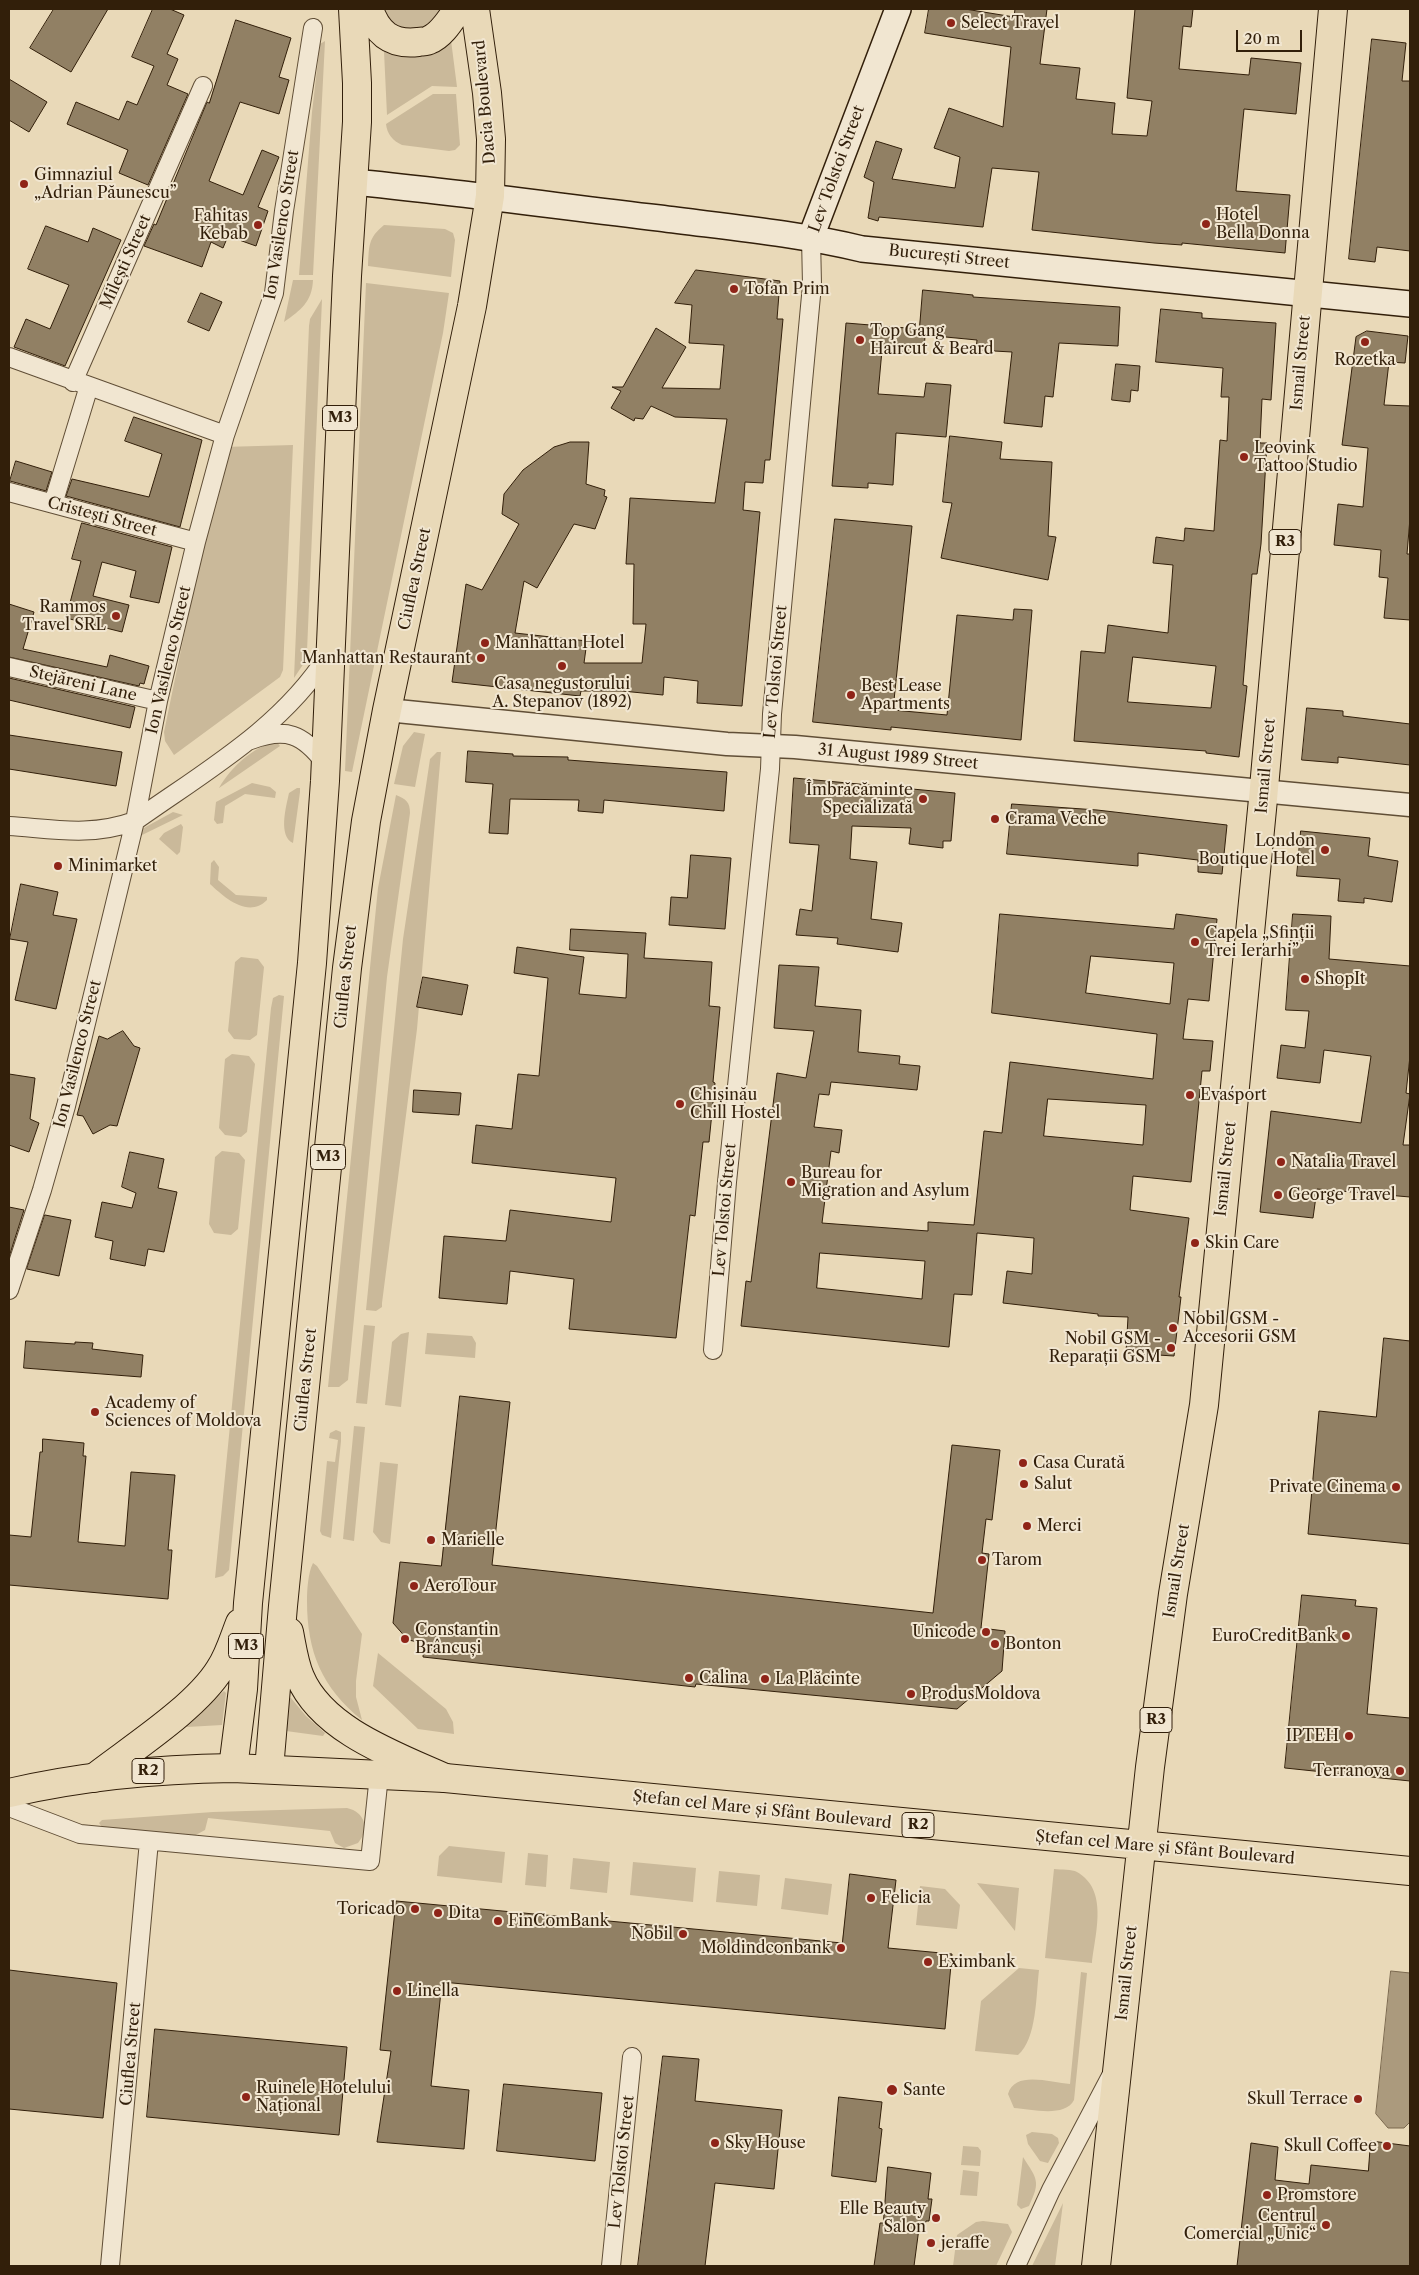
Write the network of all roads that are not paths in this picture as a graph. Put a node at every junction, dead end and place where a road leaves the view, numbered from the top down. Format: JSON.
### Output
{"nodes":[{"id":1,"x":353,"y":9,"type":"edge"},
{"id":2,"x":369,"y":9,"type":"edge"},
{"id":3,"x":458,"y":9,"type":"edge"},
{"id":4,"x":475,"y":9,"type":"edge"},
{"id":5,"x":898,"y":9,"type":"edge"},
{"id":6,"x":1333,"y":9,"type":"edge"},
{"id":7,"x":313,"y":28,"type":"dead end"},
{"id":8,"x":203,"y":86,"type":"dead end"},
{"id":9,"x":353,"y":182,"type":"junction"},
{"id":10,"x":490,"y":196,"type":"junction"},
{"id":11,"x":811,"y":237,"type":"junction"},
{"id":12,"x":1308,"y":294,"type":"junction"},
{"id":13,"x":1410,"y":304,"type":"edge"},
{"id":14,"x":9,"y":357,"type":"edge"},
{"id":15,"x":81,"y":384,"type":"junction"},
{"id":16,"x":225,"y":435,"type":"junction"},
{"id":17,"x":9,"y":492,"type":"edge"},
{"id":18,"x":53,"y":504,"type":"junction"},
{"id":19,"x":196,"y":542,"type":"junction"},
{"id":20,"x":329,"y":654,"type":"junction"},
{"id":21,"x":9,"y":667,"type":"edge"},
{"id":22,"x":158,"y":701,"type":"junction"},
{"id":23,"x":387,"y":710,"type":"junction"},
{"id":24,"x":248,"y":742,"type":"junction"},
{"id":25,"x":770,"y":746,"type":"junction"},
{"id":26,"x":325,"y":763,"type":"junction"},
{"id":27,"x":1264,"y":791,"type":"junction"},
{"id":28,"x":1410,"y":806,"type":"edge"},
{"id":29,"x":135,"y":821,"type":"junction"},
{"id":30,"x":9,"y":826,"type":"edge"},
{"id":31,"x":9,"y":1290,"type":"edge"},
{"id":32,"x":713,"y":1350,"type":"dead end"},
{"id":33,"x":248,"y":1603,"type":"junction"},
{"id":34,"x":283,"y":1606,"type":"junction"},
{"id":35,"x":233,"y":1768,"type":"junction"},
{"id":36,"x":269,"y":1769,"type":"junction"},
{"id":37,"x":379,"y":1775,"type":"junction"},
{"id":38,"x":94,"y":1778,"type":"junction"},
{"id":39,"x":445,"y":1778,"type":"junction"},
{"id":40,"x":9,"y":1792,"type":"edge"},
{"id":41,"x":9,"y":1807,"type":"edge"},
{"id":42,"x":149,"y":1841,"type":"junction"},
{"id":43,"x":1141,"y":1845,"type":"junction"},
{"id":44,"x":1410,"y":1871,"type":"edge"},
{"id":45,"x":632,"y":2057,"type":"dead end"},
{"id":46,"x":1116,"y":2066,"type":"junction"},
{"id":47,"x":110,"y":2266,"type":"edge"},
{"id":48,"x":612,"y":2266,"type":"edge"},
{"id":49,"x":1016,"y":2266,"type":"edge"},
{"id":50,"x":1096,"y":2266,"type":"edge"}],
"edges":[{"from":1,"to":9,"type":"main road","number":"M3"},
{"from":2,"to":3,"type":"main road"},
{"from":4,"to":10,"type":"main road","name":"Dacia Boulevard","number":"M3"},
{"from":5,"to":11,"type":"main road","name":"Lev Tolstoi Street"},
{"from":6,"to":12,"type":"main road","name":"Ismail Street","number":"R3"},
{"from":7,"to":16,"type":"street","name":"Ion Vasilenco Street"},
{"from":8,"to":15,"type":"street","name":"Milești Street"},
{"from":9,"to":10,"type":"main road","name":"București Street"},
{"from":9,"to":20,"type":"main road","number":"M3"},
{"from":10,"to":11,"type":"main road","name":"București Street"},
{"from":10,"to":23,"type":"main road","name":"Ciuflea Street","number":"M3"},
{"from":11,"to":12,"type":"main road","name":"București Street"},
{"from":11,"to":25,"type":"street","name":"Lev Tolstoi Street"},
{"from":12,"to":13,"type":"main road","name":"București Street"},
{"from":12,"to":27,"type":"main road","name":"Ismail Street","number":"R3"},
{"from":14,"to":15,"type":"street"},
{"from":15,"to":16,"type":"street"},
{"from":15,"to":18,"type":"street","name":"Milești Street"},
{"from":16,"to":19,"type":"street","name":"Ion Vasilenco Street"},
{"from":17,"to":18,"type":"street","name":"Cristești Street"},
{"from":18,"to":19,"type":"street","name":"Cristești Street"},
{"from":19,"to":22,"type":"street","name":"Ion Vasilenco Street"},
{"from":20,"to":24,"type":"street"},
{"from":20,"to":26,"type":"main road","number":"M3"},
{"from":21,"to":22,"type":"street","name":"Stejăreni Lane"},
{"from":22,"to":29,"type":"street","name":"Ion Vasilenco Street"},
{"from":23,"to":25,"type":"street","name":"31 August 1989 Street"},
{"from":23,"to":34,"type":"main road","name":"Ciuflea Street","number":"M3"},
{"from":24,"to":26,"type":"street"},
{"from":24,"to":29,"type":"street"},
{"from":25,"to":27,"type":"street","name":"31 August 1989 Street"},
{"from":25,"to":32,"type":"street","name":"Lev Tolstoi Street"},
{"from":26,"to":33,"type":"main road","number":"M3"},
{"from":27,"to":28,"type":"street","name":"31 August 1989 Street"},
{"from":27,"to":43,"type":"main road","name":"Ismail Street","number":"R3"},
{"from":29,"to":30,"type":"street"},
{"from":29,"to":31,"type":"street","name":"Ion Vasilenco Street"},
{"from":33,"to":35,"type":"main road","number":"M3"},
{"from":33,"to":38,"type":"main road"},
{"from":34,"to":36,"type":"main road","name":"Ciuflea Street","number":"M3"},
{"from":34,"to":39,"type":"main road"},
{"from":35,"to":36,"type":"main road","name":"Ștefan cel Mare și Sfânt Boulevard","number":"R2"},
{"from":35,"to":38,"type":"main road","number":"R2"},
{"from":36,"to":37,"type":"main road","name":"Ștefan cel Mare și Sfânt Boulevard","number":"R2"},
{"from":37,"to":39,"type":"main road","name":"Ștefan cel Mare și Sfânt Boulevard","number":"R2"},
{"from":37,"to":42,"type":"street"},
{"from":38,"to":40,"type":"main road","number":"R2"},
{"from":39,"to":43,"type":"main road","name":"Ștefan cel Mare și Sfânt Boulevard","number":"R2"},
{"from":41,"to":42,"type":"street"},
{"from":42,"to":47,"type":"street","name":"Ciuflea Street"},
{"from":43,"to":44,"type":"main road","name":"Ștefan cel Mare și Sfânt Boulevard","number":"R2"},
{"from":43,"to":46,"type":"main road","name":"Ismail Street"},
{"from":45,"to":48,"type":"street","name":"Lev Tolstoi Street"},
{"from":46,"to":49,"type":"street"},
{"from":46,"to":50,"type":"main road","name":"Ismail Street"}]}
